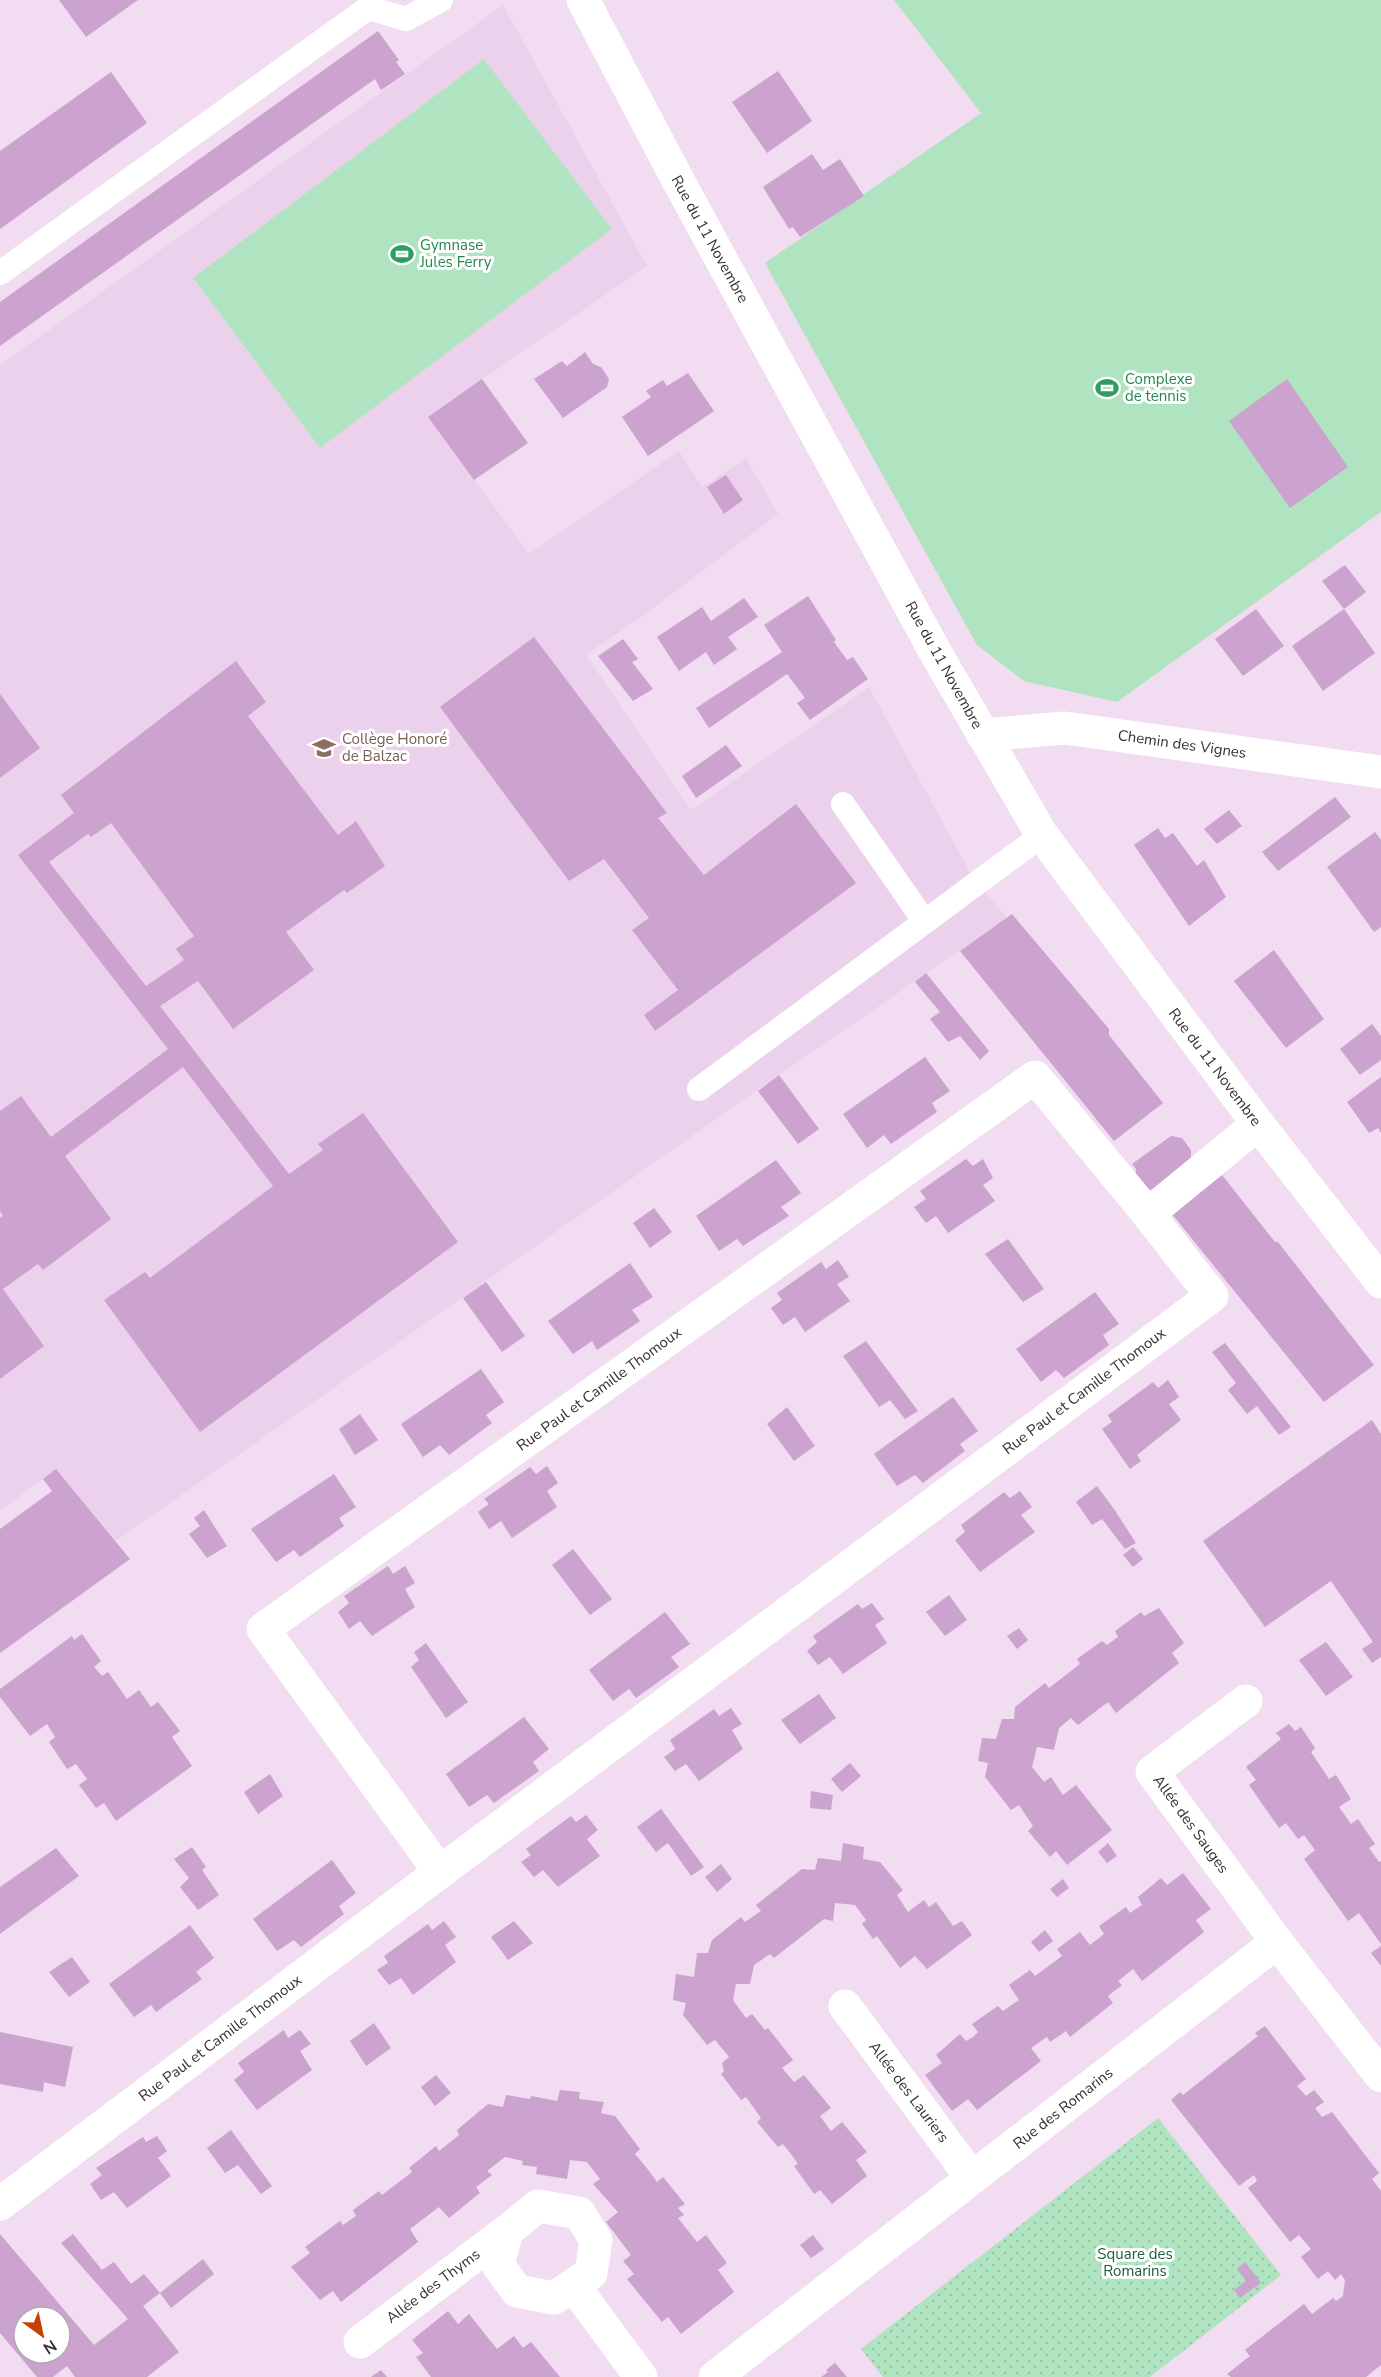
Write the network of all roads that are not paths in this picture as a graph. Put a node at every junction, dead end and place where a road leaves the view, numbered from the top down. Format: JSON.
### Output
{"nodes":[{"id":1,"x":441,"y":0,"type":"edge"},
{"id":2,"x":583,"y":0,"type":"edge"},
{"id":3,"x":366,"y":4,"type":"edge"},
{"id":4,"x":0,"y":273,"type":"edge"},
{"id":5,"x":983,"y":735,"type":"junction"},
{"id":6,"x":1381,"y":772,"type":"edge"},
{"id":7,"x":843,"y":804,"type":"dead end"},
{"id":8,"x":1042,"y":835,"type":"junction"},
{"id":9,"x":925,"y":922,"type":"junction"},
{"id":10,"x":699,"y":1089,"type":"dead end"},
{"id":11,"x":1258,"y":1124,"type":"junction"},
{"id":12,"x":1148,"y":1214,"type":"junction"},
{"id":13,"x":1381,"y":1282,"type":"edge"},
{"id":14,"x":1246,"y":1701,"type":"dead end"},
{"id":15,"x":440,"y":1872,"type":"junction"},
{"id":16,"x":1277,"y":1942,"type":"junction"},
{"id":17,"x":845,"y":2007,"type":"dead end"},
{"id":18,"x":1381,"y":2076,"type":"edge"},
{"id":19,"x":972,"y":2178,"type":"junction"},
{"id":20,"x":0,"y":2205,"type":"edge"},
{"id":21,"x":507,"y":2231,"type":"junction"},
{"id":22,"x":573,"y":2285,"type":"junction"},
{"id":23,"x":360,"y":2342,"type":"dead end"},
{"id":24,"x":641,"y":2377,"type":"edge"},
{"id":25,"x":715,"y":2377,"type":"edge"}],
"edges":[{"from":1,"to":3,"type":"lane"},
{"from":2,"to":5,"type":"street","name":"Rue du 11 Novembre"},
{"from":3,"to":4,"type":"lane"},
{"from":5,"to":6,"type":"street","name":"Chemin des Vignes"},
{"from":5,"to":8,"type":"street","name":"Rue du 11 Novembre"},
{"from":7,"to":9,"type":"lane"},
{"from":8,"to":9,"type":"lane"},
{"from":8,"to":11,"type":"street","name":"Rue du 11 Novembre"},
{"from":9,"to":10,"type":"lane"},
{"from":11,"to":12,"type":"street"},
{"from":11,"to":13,"type":"street","name":"Rue du 11 Novembre"},
{"from":12,"to":15,"type":"street","name":"Rue Paul et Camille Thomoux"},
{"from":12,"to":15,"type":"street","name":"Rue Paul et Camille Thomoux"},
{"from":14,"to":16,"type":"street","name":"Allée des Sauges"},
{"from":15,"to":20,"type":"street","name":"Rue Paul et Camille Thomoux"},
{"from":16,"to":18,"type":"street"},
{"from":16,"to":19,"type":"street","name":"Rue des Romarins"},
{"from":17,"to":19,"type":"street","name":"Allée des Lauriers"},
{"from":19,"to":25,"type":"street","name":"Rue des Romarins"},
{"from":21,"to":22,"type":"street","name":"Allée des Thyms"},
{"from":21,"to":22,"type":"street","name":"Allée des Thyms"},
{"from":21,"to":23,"type":"street","name":"Allée des Thyms"},
{"from":22,"to":24,"type":"street"}]}
